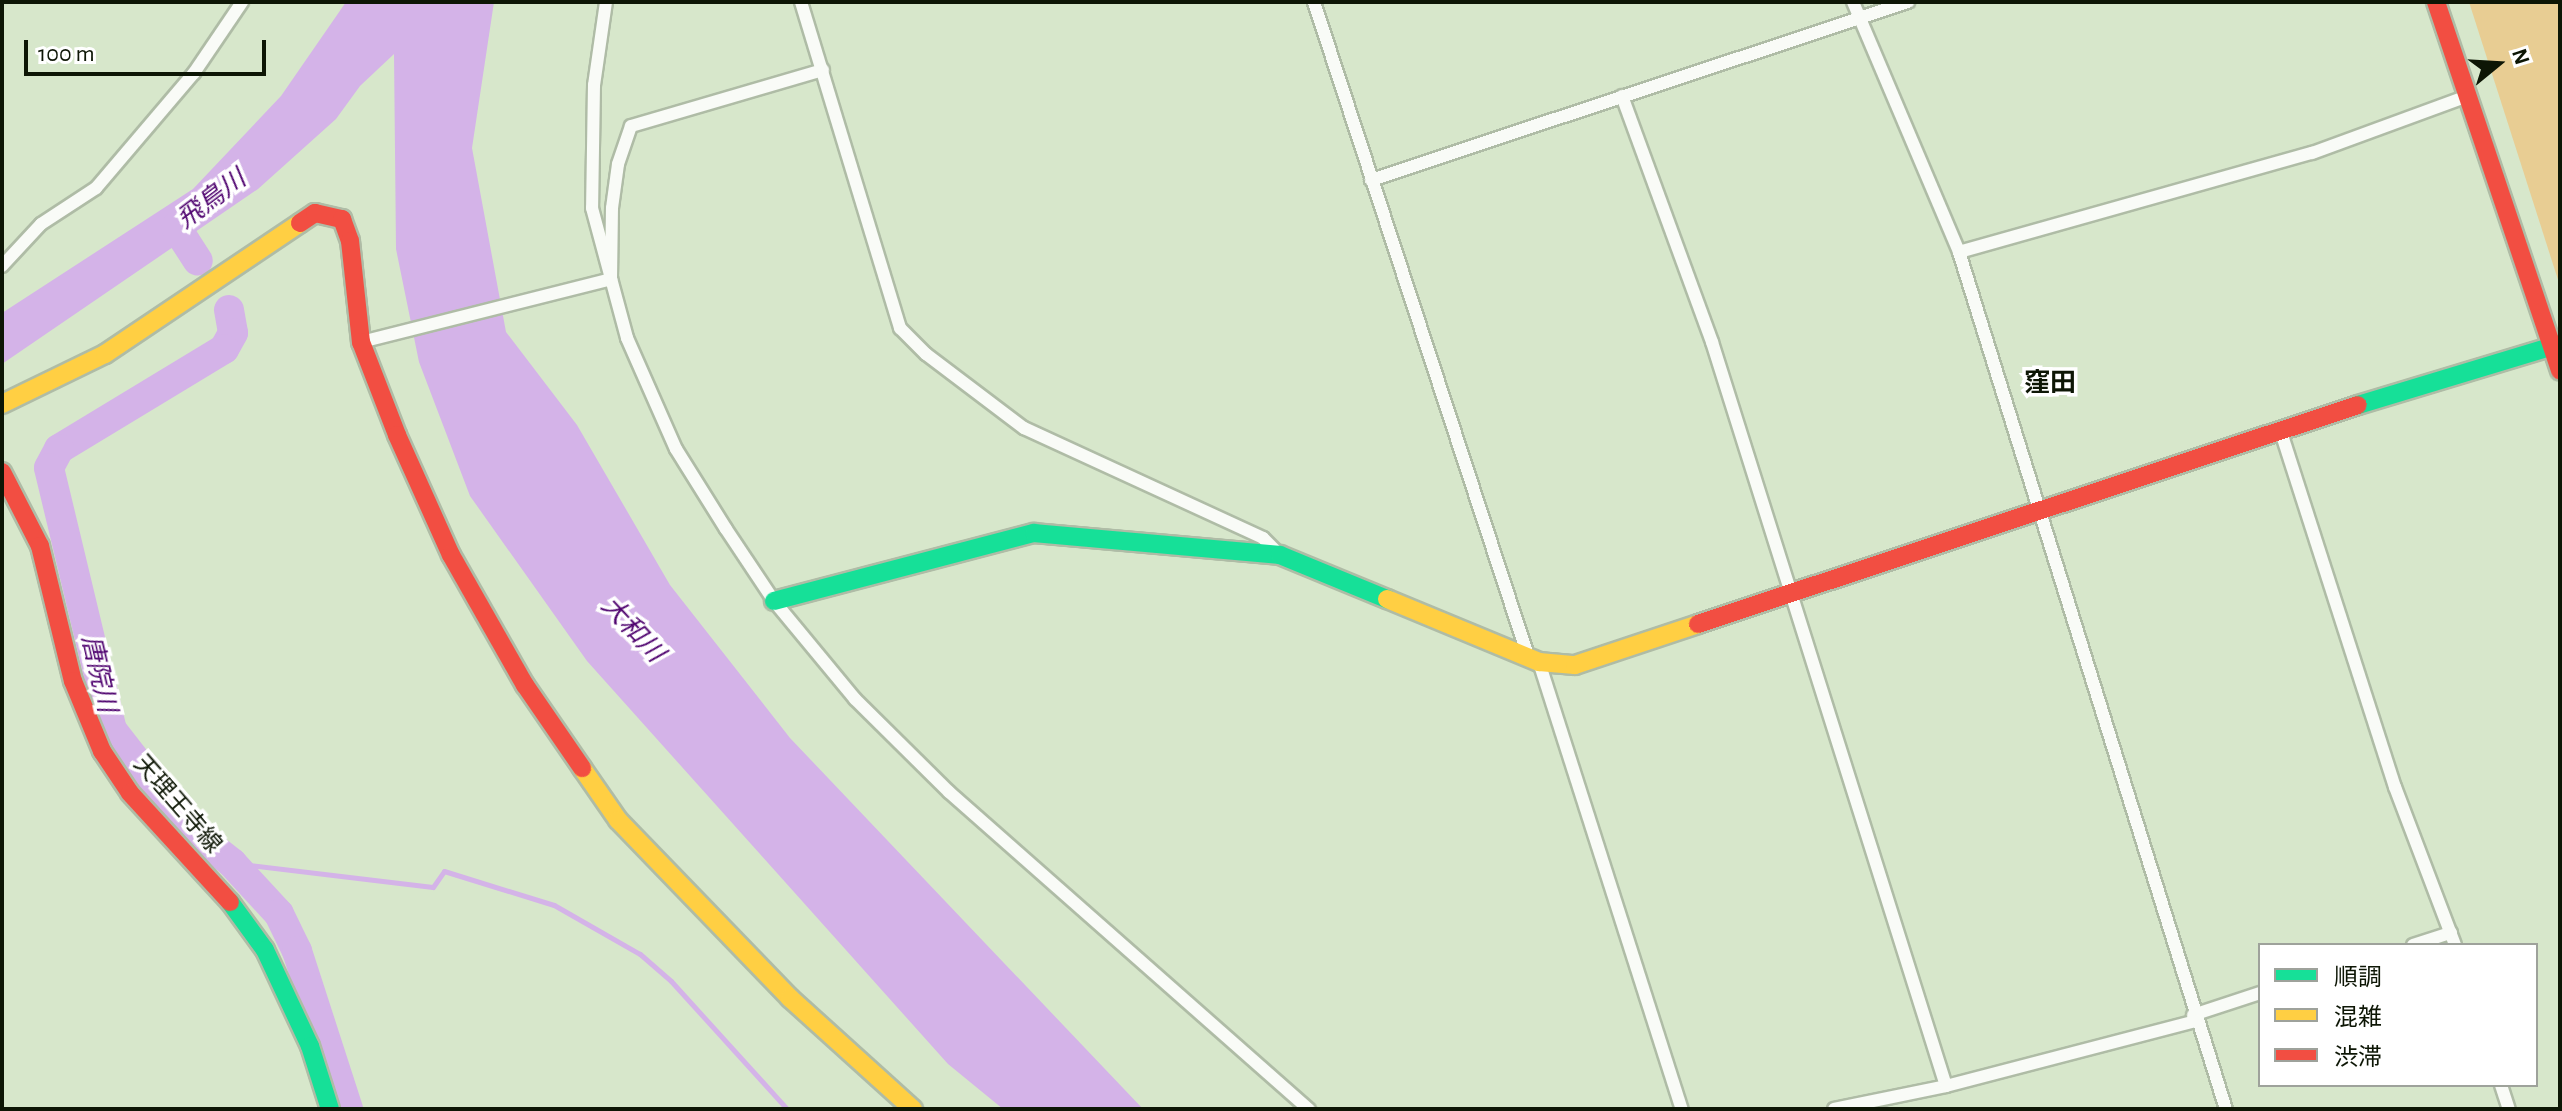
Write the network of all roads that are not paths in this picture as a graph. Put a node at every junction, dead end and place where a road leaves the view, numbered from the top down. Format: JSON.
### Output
{"nodes":[{"id":1,"x":242,"y":2,"type":"edge"},
{"id":2,"x":606,"y":2,"type":"edge"},
{"id":3,"x":801,"y":2,"type":"edge"},
{"id":4,"x":1314,"y":2,"type":"edge"},
{"id":5,"x":1853,"y":2,"type":"edge"},
{"id":6,"x":1908,"y":2,"type":"edge"},
{"id":7,"x":2436,"y":2,"type":"edge"},
{"id":8,"x":1859,"y":19,"type":"junction"},
{"id":9,"x":823,"y":70,"type":"junction"},
{"id":10,"x":1622,"y":96,"type":"junction"},
{"id":11,"x":2465,"y":97,"type":"junction"},
{"id":12,"x":1371,"y":180,"type":"junction"},
{"id":13,"x":1959,"y":252,"type":"junction"},
{"id":14,"x":2,"y":266,"type":"edge"},
{"id":15,"x":611,"y":279,"type":"junction"},
{"id":16,"x":361,"y":342,"type":"junction"},
{"id":17,"x":2556,"y":345,"type":"edge"},
{"id":18,"x":2560,"y":371,"type":"edge"},
{"id":19,"x":2,"y":404,"type":"edge"},
{"id":20,"x":2280,"y":429,"type":"junction"},
{"id":21,"x":2,"y":472,"type":"edge"},
{"id":22,"x":2036,"y":510,"type":"junction"},
{"id":23,"x":1280,"y":555,"type":"junction"},
{"id":24,"x":1790,"y":592,"type":"junction"},
{"id":25,"x":774,"y":601,"type":"junction"},
{"id":26,"x":1534,"y":659,"type":"junction"},
{"id":27,"x":2453,"y":939,"type":"edge"},
{"id":28,"x":2426,"y":943,"type":"edge"},
{"id":29,"x":2258,"y":994,"type":"edge"},
{"id":30,"x":2194,"y":1018,"type":"junction"},
{"id":31,"x":1946,"y":1086,"type":"junction"},
{"id":32,"x":2502,"y":1087,"type":"edge"},
{"id":33,"x":330,"y":1109,"type":"edge"},
{"id":34,"x":913,"y":1109,"type":"edge"},
{"id":35,"x":1309,"y":1109,"type":"edge"},
{"id":36,"x":1682,"y":1109,"type":"edge"},
{"id":37,"x":1834,"y":1109,"type":"edge"},
{"id":38,"x":2226,"y":1109,"type":"edge"},
{"id":39,"x":2509,"y":1109,"type":"edge"}],
"edges":[{"from":1,"to":14,"type":"street"},
{"from":2,"to":15,"type":"street"},
{"from":3,"to":9,"type":"street"},
{"from":4,"to":12,"type":"street"},
{"from":5,"to":8,"type":"street"},
{"from":6,"to":8,"type":"street"},
{"from":7,"to":11,"type":"street"},
{"from":8,"to":10,"type":"street"},
{"from":8,"to":13,"type":"street"},
{"from":9,"to":15,"type":"street"},
{"from":9,"to":23,"type":"street"},
{"from":10,"to":12,"type":"street"},
{"from":10,"to":24,"type":"street"},
{"from":11,"to":13,"type":"street"},
{"from":11,"to":17,"type":"street"},
{"from":12,"to":26,"type":"street"},
{"from":13,"to":22,"type":"street"},
{"from":15,"to":16,"type":"street"},
{"from":15,"to":25,"type":"street"},
{"from":16,"to":19,"type":"street"},
{"from":16,"to":34,"type":"street"},
{"from":17,"to":18,"type":"street"},
{"from":17,"to":20,"type":"street"},
{"from":20,"to":22,"type":"street"},
{"from":20,"to":27,"type":"street"},
{"from":21,"to":33,"type":"street","name":"天理王寺線"},
{"from":22,"to":24,"type":"street"},
{"from":22,"to":30,"type":"street"},
{"from":23,"to":25,"type":"street"},
{"from":23,"to":26,"type":"street"},
{"from":24,"to":26,"type":"street"},
{"from":24,"to":31,"type":"street"},
{"from":25,"to":35,"type":"street"},
{"from":26,"to":36,"type":"street"},
{"from":27,"to":28,"type":"street"},
{"from":29,"to":30,"type":"street"},
{"from":30,"to":31,"type":"street"},
{"from":30,"to":38,"type":"street"},
{"from":31,"to":37,"type":"street"},
{"from":32,"to":39,"type":"street"}]}
